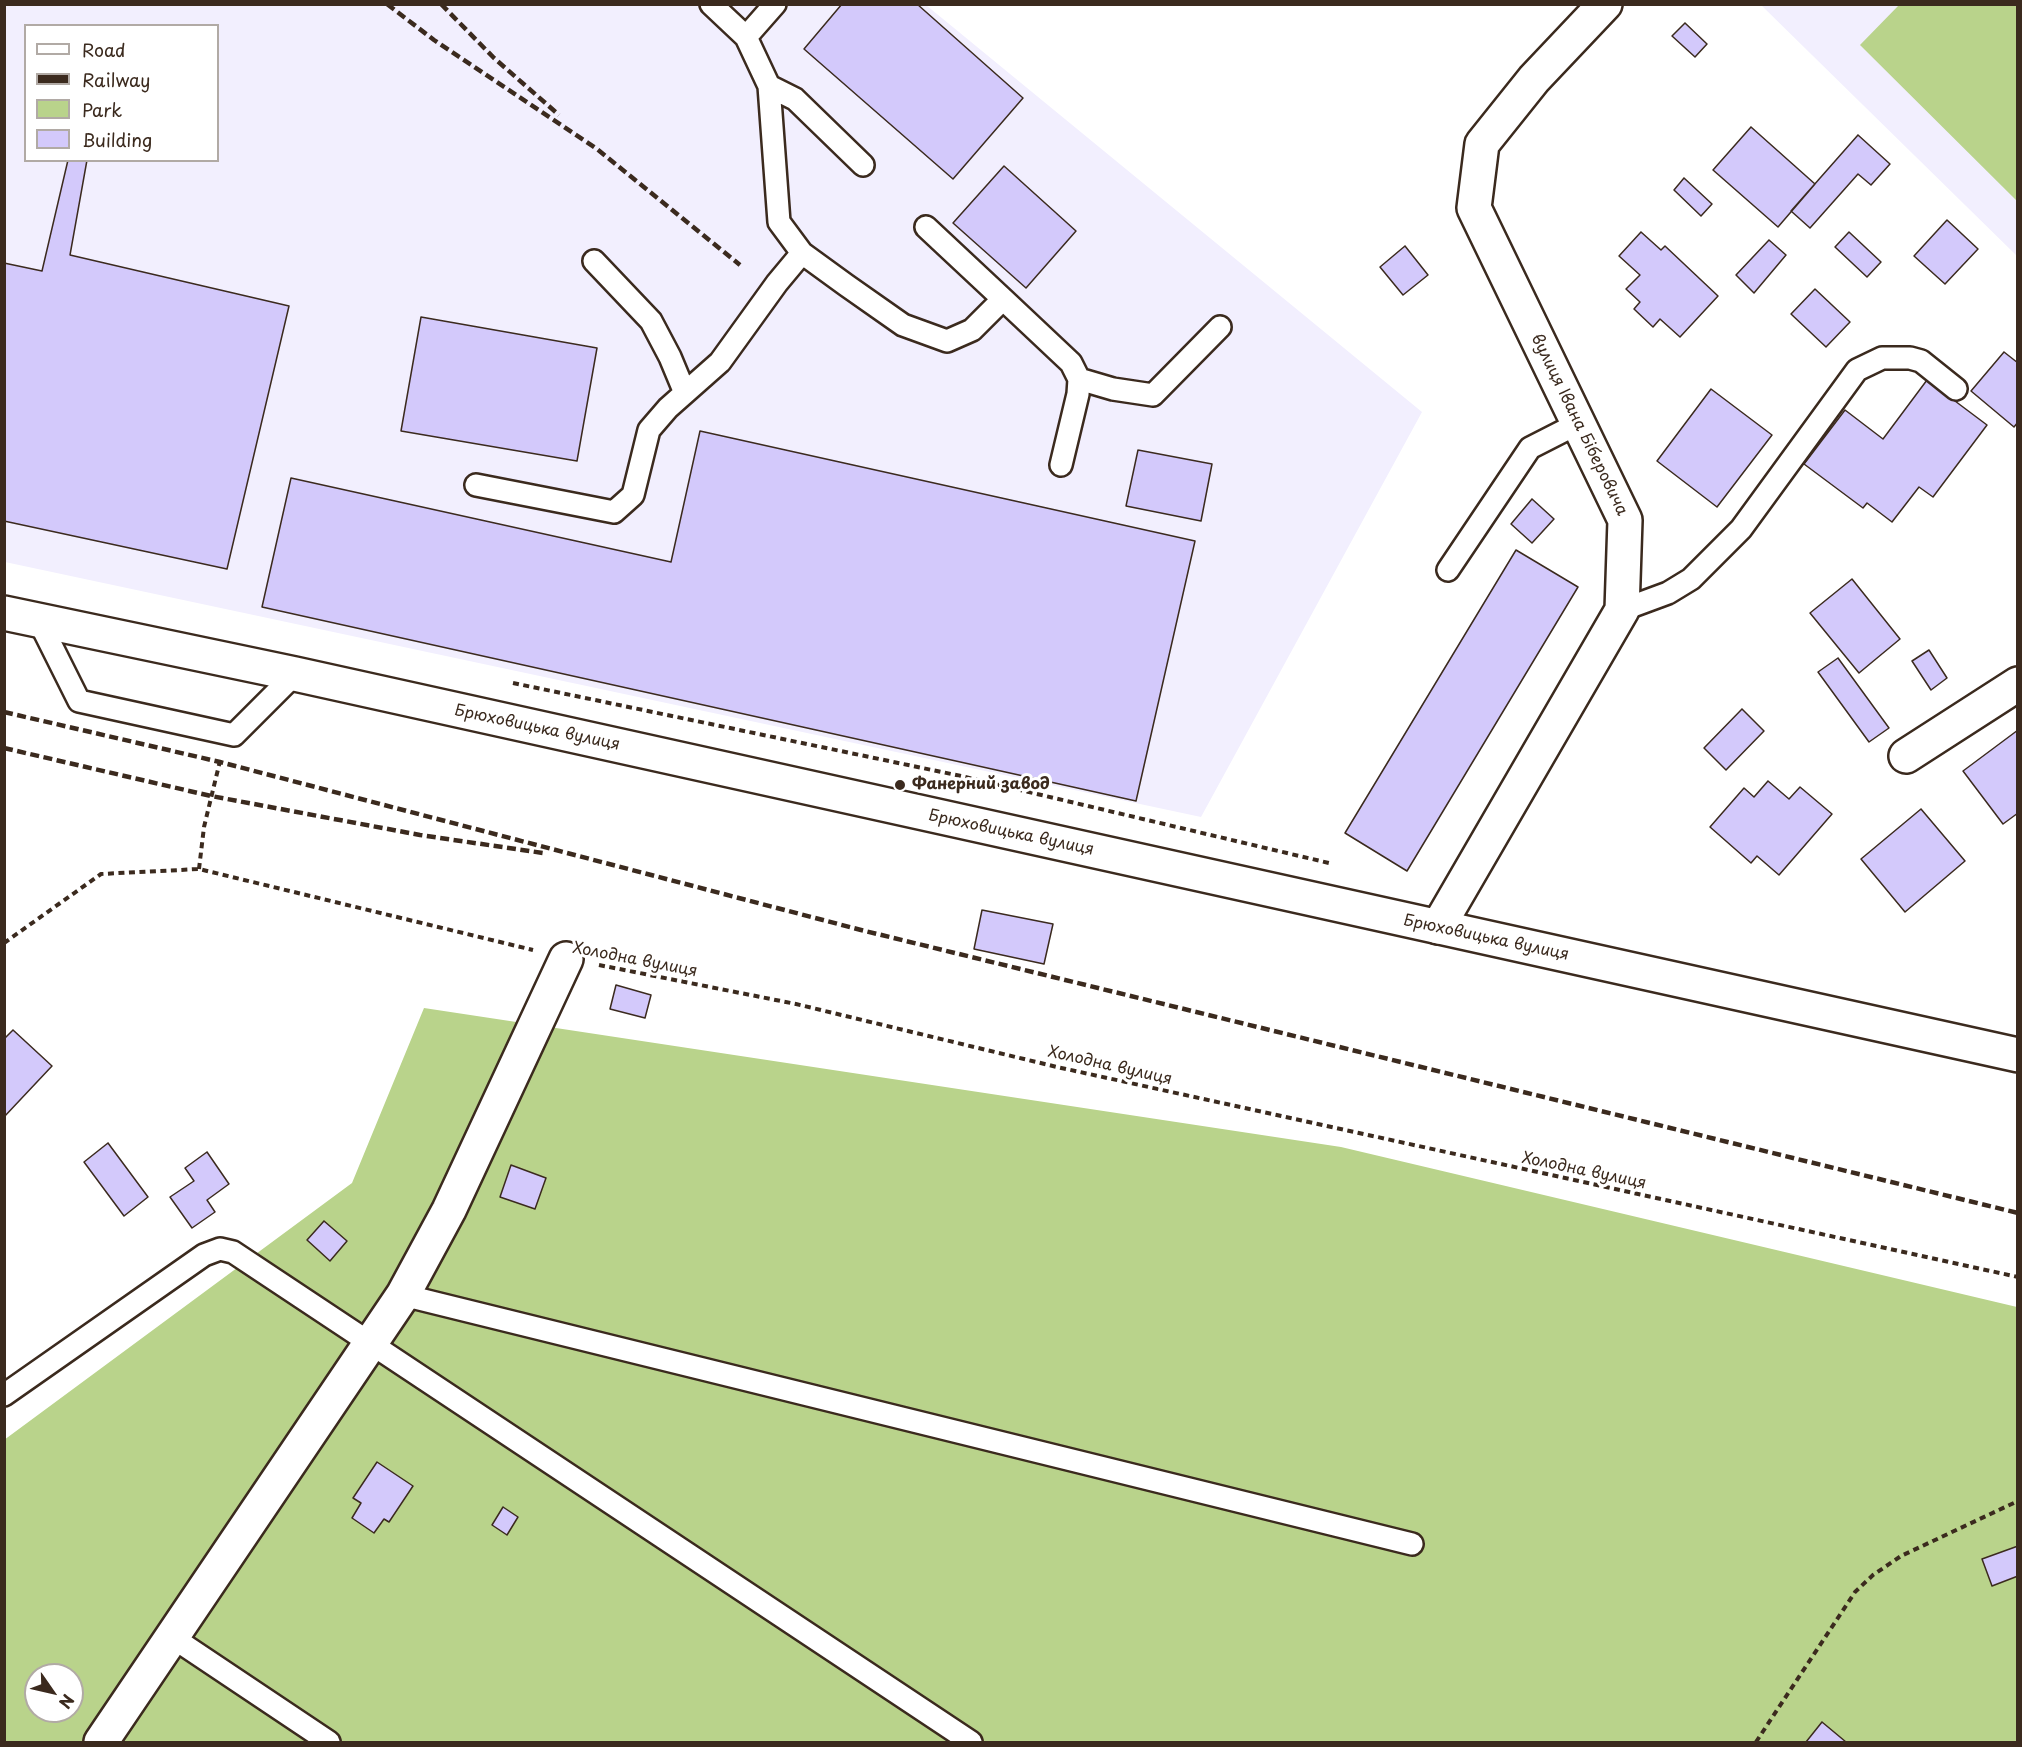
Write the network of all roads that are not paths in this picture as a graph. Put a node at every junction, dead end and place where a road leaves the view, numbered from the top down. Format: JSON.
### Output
{"nodes":[{"id":1,"x":711,"y":4,"type":"edge"},
{"id":2,"x":775,"y":4,"type":"edge"},
{"id":3,"x":1605,"y":4,"type":"edge"},
{"id":4,"x":746,"y":38,"type":"junction"},
{"id":5,"x":769,"y":86,"type":"junction"},
{"id":6,"x":864,"y":165,"type":"dead end"},
{"id":7,"x":926,"y":227,"type":"dead end"},
{"id":8,"x":802,"y":253,"type":"junction"},
{"id":9,"x":594,"y":261,"type":"dead end"},
{"id":10,"x":1003,"y":299,"type":"junction"},
{"id":11,"x":1220,"y":327,"type":"dead end"},
{"id":12,"x":1079,"y":380,"type":"junction"},
{"id":13,"x":1956,"y":389,"type":"dead end"},
{"id":14,"x":685,"y":393,"type":"junction"},
{"id":15,"x":1579,"y":423,"type":"junction"},
{"id":16,"x":1061,"y":465,"type":"dead end"},
{"id":17,"x":476,"y":484,"type":"dead end"},
{"id":18,"x":1448,"y":570,"type":"dead end"},
{"id":19,"x":1622,"y":610,"type":"junction"},
{"id":20,"x":4,"y":613,"type":"edge"},
{"id":21,"x":39,"y":621,"type":"junction"},
{"id":22,"x":295,"y":674,"type":"junction"},
{"id":23,"x":2018,"y":684,"type":"edge"},
{"id":24,"x":1906,"y":756,"type":"dead end"},
{"id":25,"x":1438,"y":927,"type":"junction"},
{"id":26,"x":566,"y":958,"type":"road end"},
{"id":27,"x":2018,"y":1055,"type":"edge"},
{"id":28,"x":403,"y":1295,"type":"junction"},
{"id":29,"x":370,"y":1342,"type":"junction"},
{"id":30,"x":4,"y":1395,"type":"edge"},
{"id":31,"x":1412,"y":1544,"type":"dead end"},
{"id":32,"x":172,"y":1637,"type":"junction"},
{"id":33,"x":101,"y":1743,"type":"edge"},
{"id":34,"x":329,"y":1743,"type":"edge"},
{"id":35,"x":971,"y":1743,"type":"edge"}],
"edges":[{"from":1,"to":4,"type":"lane"},
{"from":2,"to":4,"type":"lane"},
{"from":3,"to":15,"type":"street","name":"вулиця Івана Біберовича"},
{"from":4,"to":5,"type":"lane"},
{"from":5,"to":6,"type":"lane"},
{"from":5,"to":8,"type":"lane"},
{"from":7,"to":10,"type":"lane"},
{"from":8,"to":10,"type":"lane"},
{"from":8,"to":14,"type":"lane"},
{"from":9,"to":14,"type":"lane"},
{"from":10,"to":12,"type":"lane"},
{"from":11,"to":12,"type":"lane"},
{"from":12,"to":16,"type":"lane"},
{"from":13,"to":19,"type":"lane"},
{"from":14,"to":17,"type":"lane"},
{"from":15,"to":18,"type":"lane"},
{"from":15,"to":19,"type":"street","name":"вулиця Івана Біберовича"},
{"from":19,"to":25,"type":"street","name":"вулиця Івана Біберовича"},
{"from":20,"to":21,"type":"street","name":"Брюховицька вулиця"},
{"from":21,"to":22,"type":"street","name":"Брюховицька вулиця"},
{"from":21,"to":22,"type":"lane"},
{"from":22,"to":25,"type":"street","name":"Брюховицька вулиця"},
{"from":23,"to":24,"type":"street"},
{"from":25,"to":27,"type":"street","name":"Брюховицька вулиця"},
{"from":26,"to":28,"type":"street"},
{"from":28,"to":29,"type":"street"},
{"from":28,"to":31,"type":"lane"},
{"from":29,"to":30,"type":"lane"},
{"from":29,"to":32,"type":"street"},
{"from":29,"to":35,"type":"lane"},
{"from":32,"to":33,"type":"street"},
{"from":32,"to":34,"type":"lane"}]}
